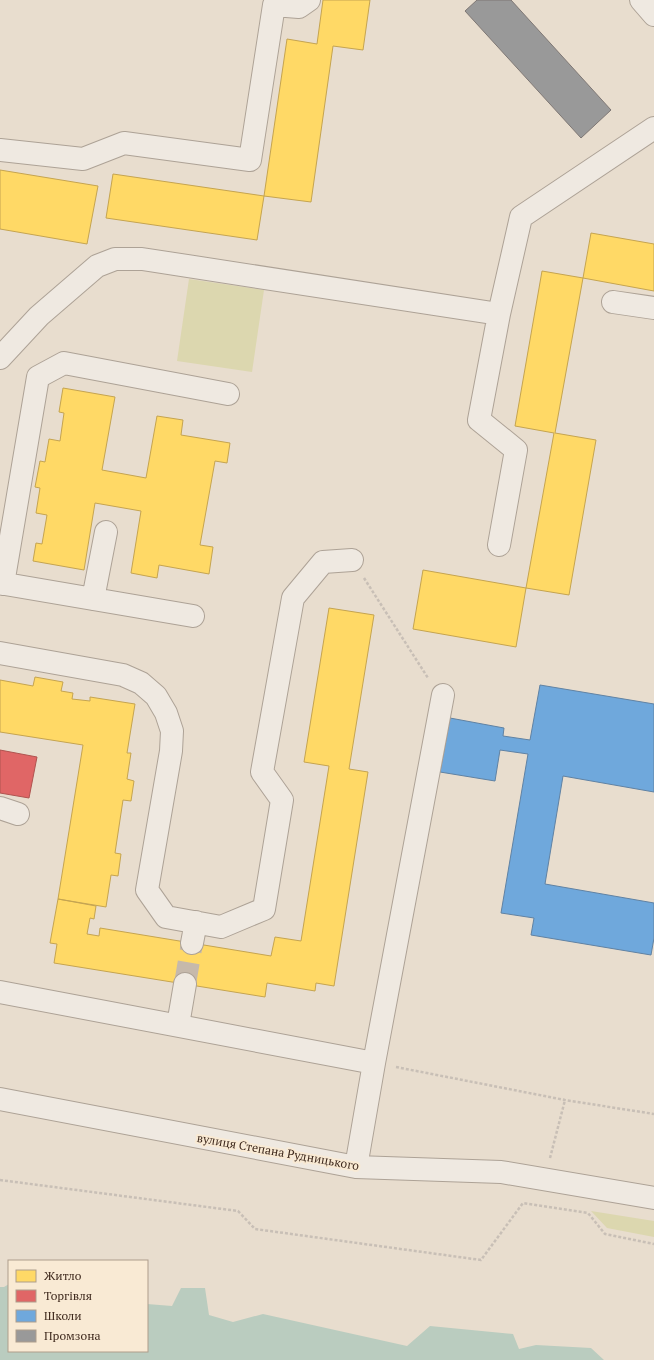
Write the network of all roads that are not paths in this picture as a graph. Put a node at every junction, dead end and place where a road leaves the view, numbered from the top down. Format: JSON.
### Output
{"nodes":[{"id":1,"x":309,"y":0,"type":"edge"},
{"id":2,"x":640,"y":0,"type":"edge"},
{"id":3,"x":654,"y":15,"type":"edge"},
{"id":4,"x":654,"y":128,"type":"edge"},
{"id":5,"x":0,"y":150,"type":"edge"},
{"id":6,"x":613,"y":302,"type":"dead end"},
{"id":7,"x":654,"y":308,"type":"edge"},
{"id":8,"x":499,"y":314,"type":"junction"},
{"id":9,"x":0,"y":358,"type":"edge"},
{"id":10,"x":228,"y":394,"type":"dead end"},
{"id":11,"x":106,"y":532,"type":"dead end"},
{"id":12,"x":499,"y":545,"type":"dead end"},
{"id":13,"x":352,"y":560,"type":"road end"},
{"id":14,"x":1,"y":584,"type":"edge"},
{"id":15,"x":93,"y":599,"type":"junction"},
{"id":16,"x":193,"y":616,"type":"dead end"},
{"id":17,"x":0,"y":653,"type":"edge"},
{"id":18,"x":443,"y":695,"type":"road end"},
{"id":19,"x":185,"y":984,"type":"tunnel mouth"},
{"id":20,"x":0,"y":992,"type":"edge"},
{"id":21,"x":178,"y":1025,"type":"junction"},
{"id":22,"x":374,"y":1063,"type":"junction"},
{"id":23,"x":0,"y":1099,"type":"edge"},
{"id":24,"x":356,"y":1167,"type":"junction"},
{"id":25,"x":654,"y":1198,"type":"edge"}],
"edges":[{"from":1,"to":5,"type":"street"},
{"from":2,"to":3,"type":"street"},
{"from":4,"to":8,"type":"street"},
{"from":6,"to":7,"type":"street"},
{"from":8,"to":9,"type":"street"},
{"from":8,"to":12,"type":"street"},
{"from":10,"to":14,"type":"street"},
{"from":11,"to":15,"type":"street"},
{"from":13,"to":17,"type":"street"},
{"from":14,"to":15,"type":"street"},
{"from":15,"to":16,"type":"street"},
{"from":18,"to":22,"type":"street"},
{"from":19,"to":21,"type":"street"},
{"from":20,"to":21,"type":"street"},
{"from":21,"to":22,"type":"street"},
{"from":22,"to":24,"type":"street"},
{"from":23,"to":24,"type":"street","name":"вулиця Степана Рудницького"},
{"from":24,"to":25,"type":"street","name":"вулиця Степана Рудницького"}]}
